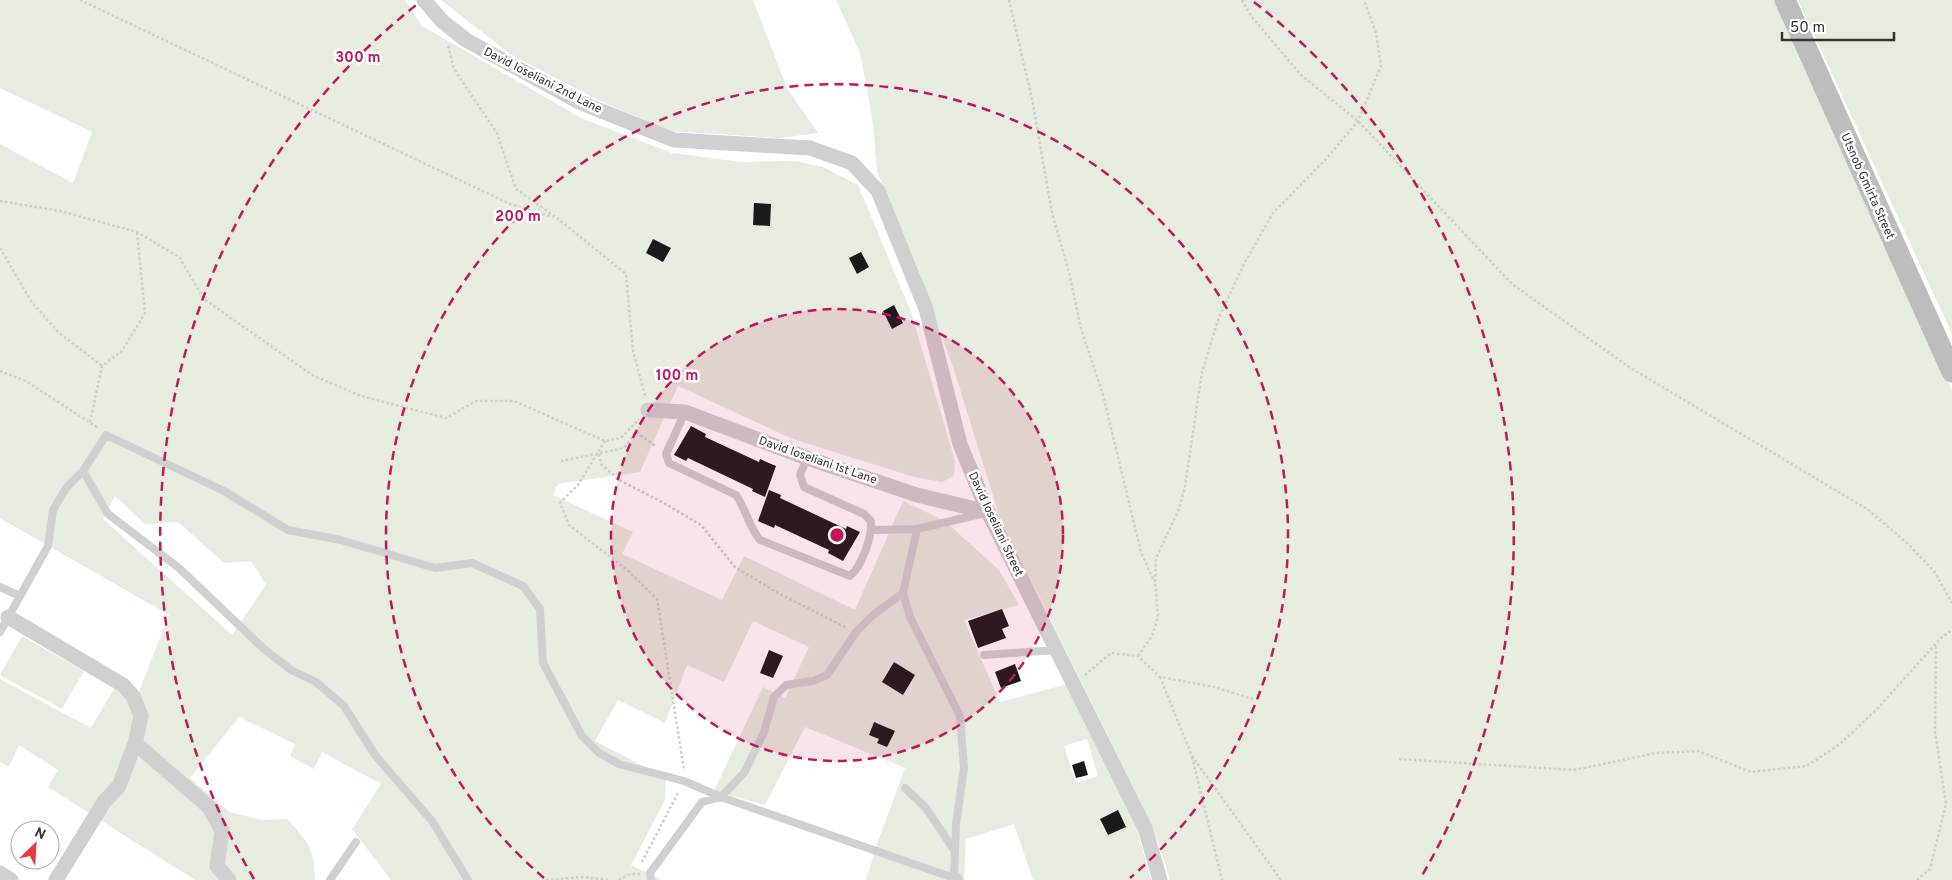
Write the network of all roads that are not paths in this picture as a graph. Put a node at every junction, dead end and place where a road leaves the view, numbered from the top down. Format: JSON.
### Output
{"nodes":[{"id":1,"x":424,"y":0,"type":"edge"},
{"id":2,"x":1785,"y":0,"type":"edge"},
{"id":3,"x":852,"y":163,"type":"joint"},
{"id":4,"x":1952,"y":372,"type":"edge"},
{"id":5,"x":648,"y":410,"type":"road end"},
{"id":6,"x":685,"y":412,"type":"junction"},
{"id":7,"x":807,"y":458,"type":"junction"},
{"id":8,"x":83,"y":471,"type":"junction"},
{"id":9,"x":988,"y":512,"type":"junction"},
{"id":10,"x":918,"y":529,"type":"junction"},
{"id":11,"x":872,"y":530,"type":"junction"},
{"id":12,"x":0,"y":587,"type":"edge"},
{"id":13,"x":903,"y":593,"type":"junction"},
{"id":14,"x":20,"y":596,"type":"junction"},
{"id":15,"x":8,"y":617,"type":"junction"},
{"id":16,"x":0,"y":632,"type":"edge"},
{"id":17,"x":1057,"y":650,"type":"junction"},
{"id":18,"x":984,"y":655,"type":"dead end"},
{"id":19,"x":135,"y":743,"type":"junction"},
{"id":20,"x":905,"y":788,"type":"dead end"},
{"id":21,"x":721,"y":797,"type":"junction"},
{"id":22,"x":356,"y":842,"type":"dead end"},
{"id":23,"x":954,"y":850,"type":"junction"},
{"id":24,"x":0,"y":873,"type":"edge"},
{"id":25,"x":651,"y":877,"type":"edge"},
{"id":26,"x":954,"y":879,"type":"edge"},
{"id":27,"x":11,"y":880,"type":"edge"},
{"id":28,"x":56,"y":880,"type":"edge"},
{"id":29,"x":229,"y":880,"type":"edge"},
{"id":30,"x":330,"y":880,"type":"edge"},
{"id":31,"x":468,"y":880,"type":"edge"},
{"id":32,"x":1160,"y":880,"type":"edge"}],
"edges":[{"from":1,"to":3,"type":"street","name":"David Ioseliani 2nd Lane"},
{"from":2,"to":4,"type":"main road","name":"Utsnob Gmirta Street"},
{"from":3,"to":9,"type":"street","name":"David Ioseliani Street"},
{"from":5,"to":6,"type":"street","name":"David Ioseliani 1st Lane"},
{"from":6,"to":7,"type":"street","name":"David Ioseliani 1st Lane"},
{"from":6,"to":11,"type":"lane"},
{"from":7,"to":9,"type":"street","name":"David Ioseliani 1st Lane"},
{"from":7,"to":11,"type":"lane"},
{"from":8,"to":14,"type":"lane"},
{"from":8,"to":21,"type":"lane"},
{"from":8,"to":31,"type":"lane"},
{"from":9,"to":10,"type":"lane"},
{"from":9,"to":17,"type":"street","name":"David Ioseliani Street"},
{"from":10,"to":11,"type":"lane"},
{"from":10,"to":13,"type":"lane"},
{"from":12,"to":14,"type":"lane"},
{"from":13,"to":21,"type":"lane"},
{"from":13,"to":23,"type":"lane"},
{"from":14,"to":15,"type":"lane"},
{"from":15,"to":16,"type":"lane"},
{"from":15,"to":19,"type":"street"},
{"from":17,"to":18,"type":"lane"},
{"from":17,"to":32,"type":"street","name":"David Ioseliani Street"},
{"from":19,"to":28,"type":"street"},
{"from":19,"to":29,"type":"street"},
{"from":20,"to":23,"type":"lane"},
{"from":21,"to":25,"type":"lane"},
{"from":21,"to":26,"type":"lane"},
{"from":22,"to":30,"type":"lane"},
{"from":23,"to":26,"type":"lane"},
{"from":24,"to":27,"type":"street"}]}
